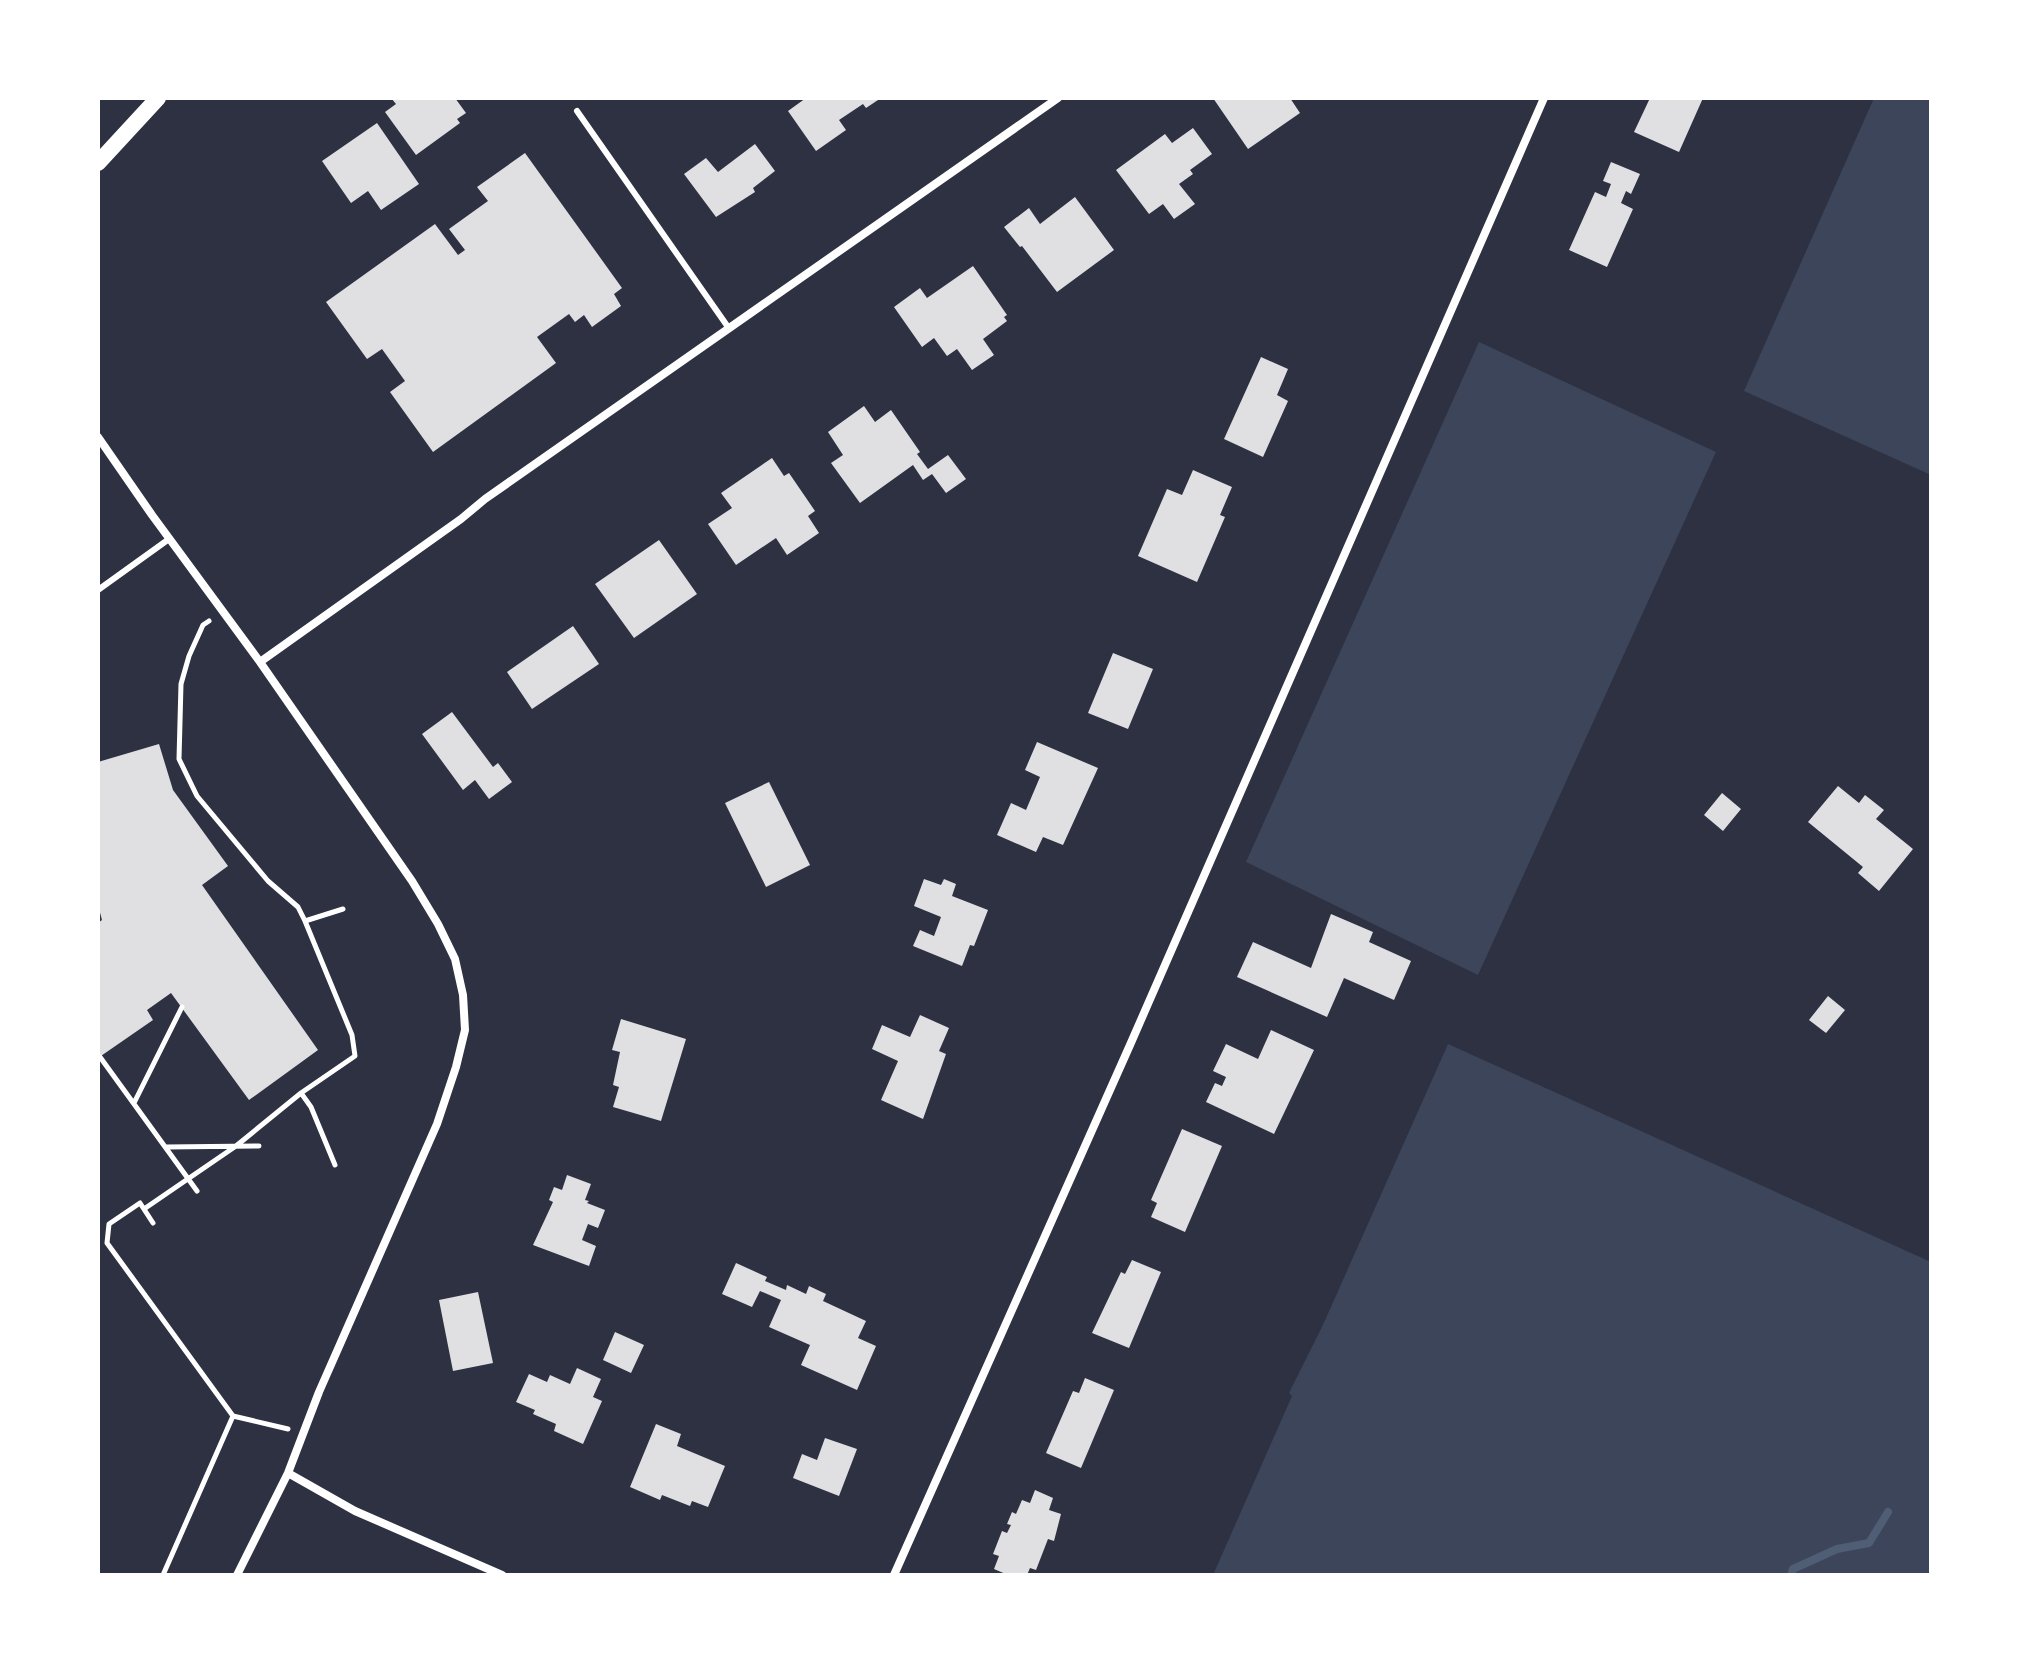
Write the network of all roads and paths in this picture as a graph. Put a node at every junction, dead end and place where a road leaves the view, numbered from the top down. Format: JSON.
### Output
{"nodes":[{"id":1,"x":158,"y":98,"type":"edge"},
{"id":2,"x":1058,"y":98,"type":"edge"},
{"id":3,"x":1544,"y":98,"type":"edge"},
{"id":4,"x":577,"y":111,"type":"dead end"},
{"id":5,"x":98,"y":163,"type":"edge"},
{"id":6,"x":728,"y":327,"type":"junction"},
{"id":7,"x":98,"y":437,"type":"edge"},
{"id":8,"x":169,"y":539,"type":"junction"},
{"id":9,"x":98,"y":590,"type":"edge"},
{"id":10,"x":222,"y":611,"type":"junction"},
{"id":11,"x":260,"y":662,"type":"junction"},
{"id":12,"x":343,"y":909,"type":"dead end"},
{"id":13,"x":305,"y":921,"type":"junction"},
{"id":14,"x":182,"y":1007,"type":"dead end"},
{"id":15,"x":100,"y":1057,"type":"dead end"},
{"id":16,"x":301,"y":1093,"type":"junction"},
{"id":17,"x":134,"y":1103,"type":"junction"},
{"id":18,"x":236,"y":1146,"type":"junction"},
{"id":19,"x":259,"y":1146,"type":"dead end"},
{"id":20,"x":165,"y":1147,"type":"junction"},
{"id":21,"x":335,"y":1165,"type":"dead end"},
{"id":22,"x":187,"y":1178,"type":"junction"},
{"id":23,"x":197,"y":1191,"type":"dead end"},
{"id":24,"x":144,"y":1209,"type":"junction"},
{"id":25,"x":153,"y":1223,"type":"dead end"},
{"id":26,"x":233,"y":1416,"type":"junction"},
{"id":27,"x":303,"y":1433,"type":"junction"},
{"id":28,"x":288,"y":1473,"type":"junction"},
{"id":29,"x":163,"y":1575,"type":"edge"},
{"id":30,"x":237,"y":1575,"type":"edge"},
{"id":31,"x":502,"y":1575,"type":"edge"},
{"id":32,"x":894,"y":1575,"type":"edge"}],
"edges":[{"from":1,"to":5,"type":"main road"},
{"from":2,"to":6,"type":"street"},
{"from":3,"to":32,"type":"street"},
{"from":4,"to":6,"type":"lane"},
{"from":6,"to":11,"type":"street"},
{"from":7,"to":8,"type":"street"},
{"from":8,"to":9,"type":"lane"},
{"from":8,"to":10,"type":"street"},
{"from":10,"to":11,"type":"street"},
{"from":10,"to":13,"type":"path"},
{"from":11,"to":27,"type":"street"},
{"from":12,"to":13,"type":"path"},
{"from":13,"to":16,"type":"path"},
{"from":14,"to":17,"type":"path"},
{"from":15,"to":17,"type":"path"},
{"from":16,"to":18,"type":"path"},
{"from":16,"to":21,"type":"path"},
{"from":17,"to":20,"type":"path"},
{"from":18,"to":19,"type":"path"},
{"from":18,"to":20,"type":"path"},
{"from":18,"to":22,"type":"path"},
{"from":20,"to":22,"type":"path"},
{"from":22,"to":23,"type":"path"},
{"from":22,"to":24,"type":"path"},
{"from":24,"to":25,"type":"path"},
{"from":24,"to":26,"type":"path"},
{"from":26,"to":27,"type":"path"},
{"from":26,"to":29,"type":"path"},
{"from":27,"to":28,"type":"street"},
{"from":28,"to":30,"type":"street"},
{"from":28,"to":31,"type":"street"}]}
